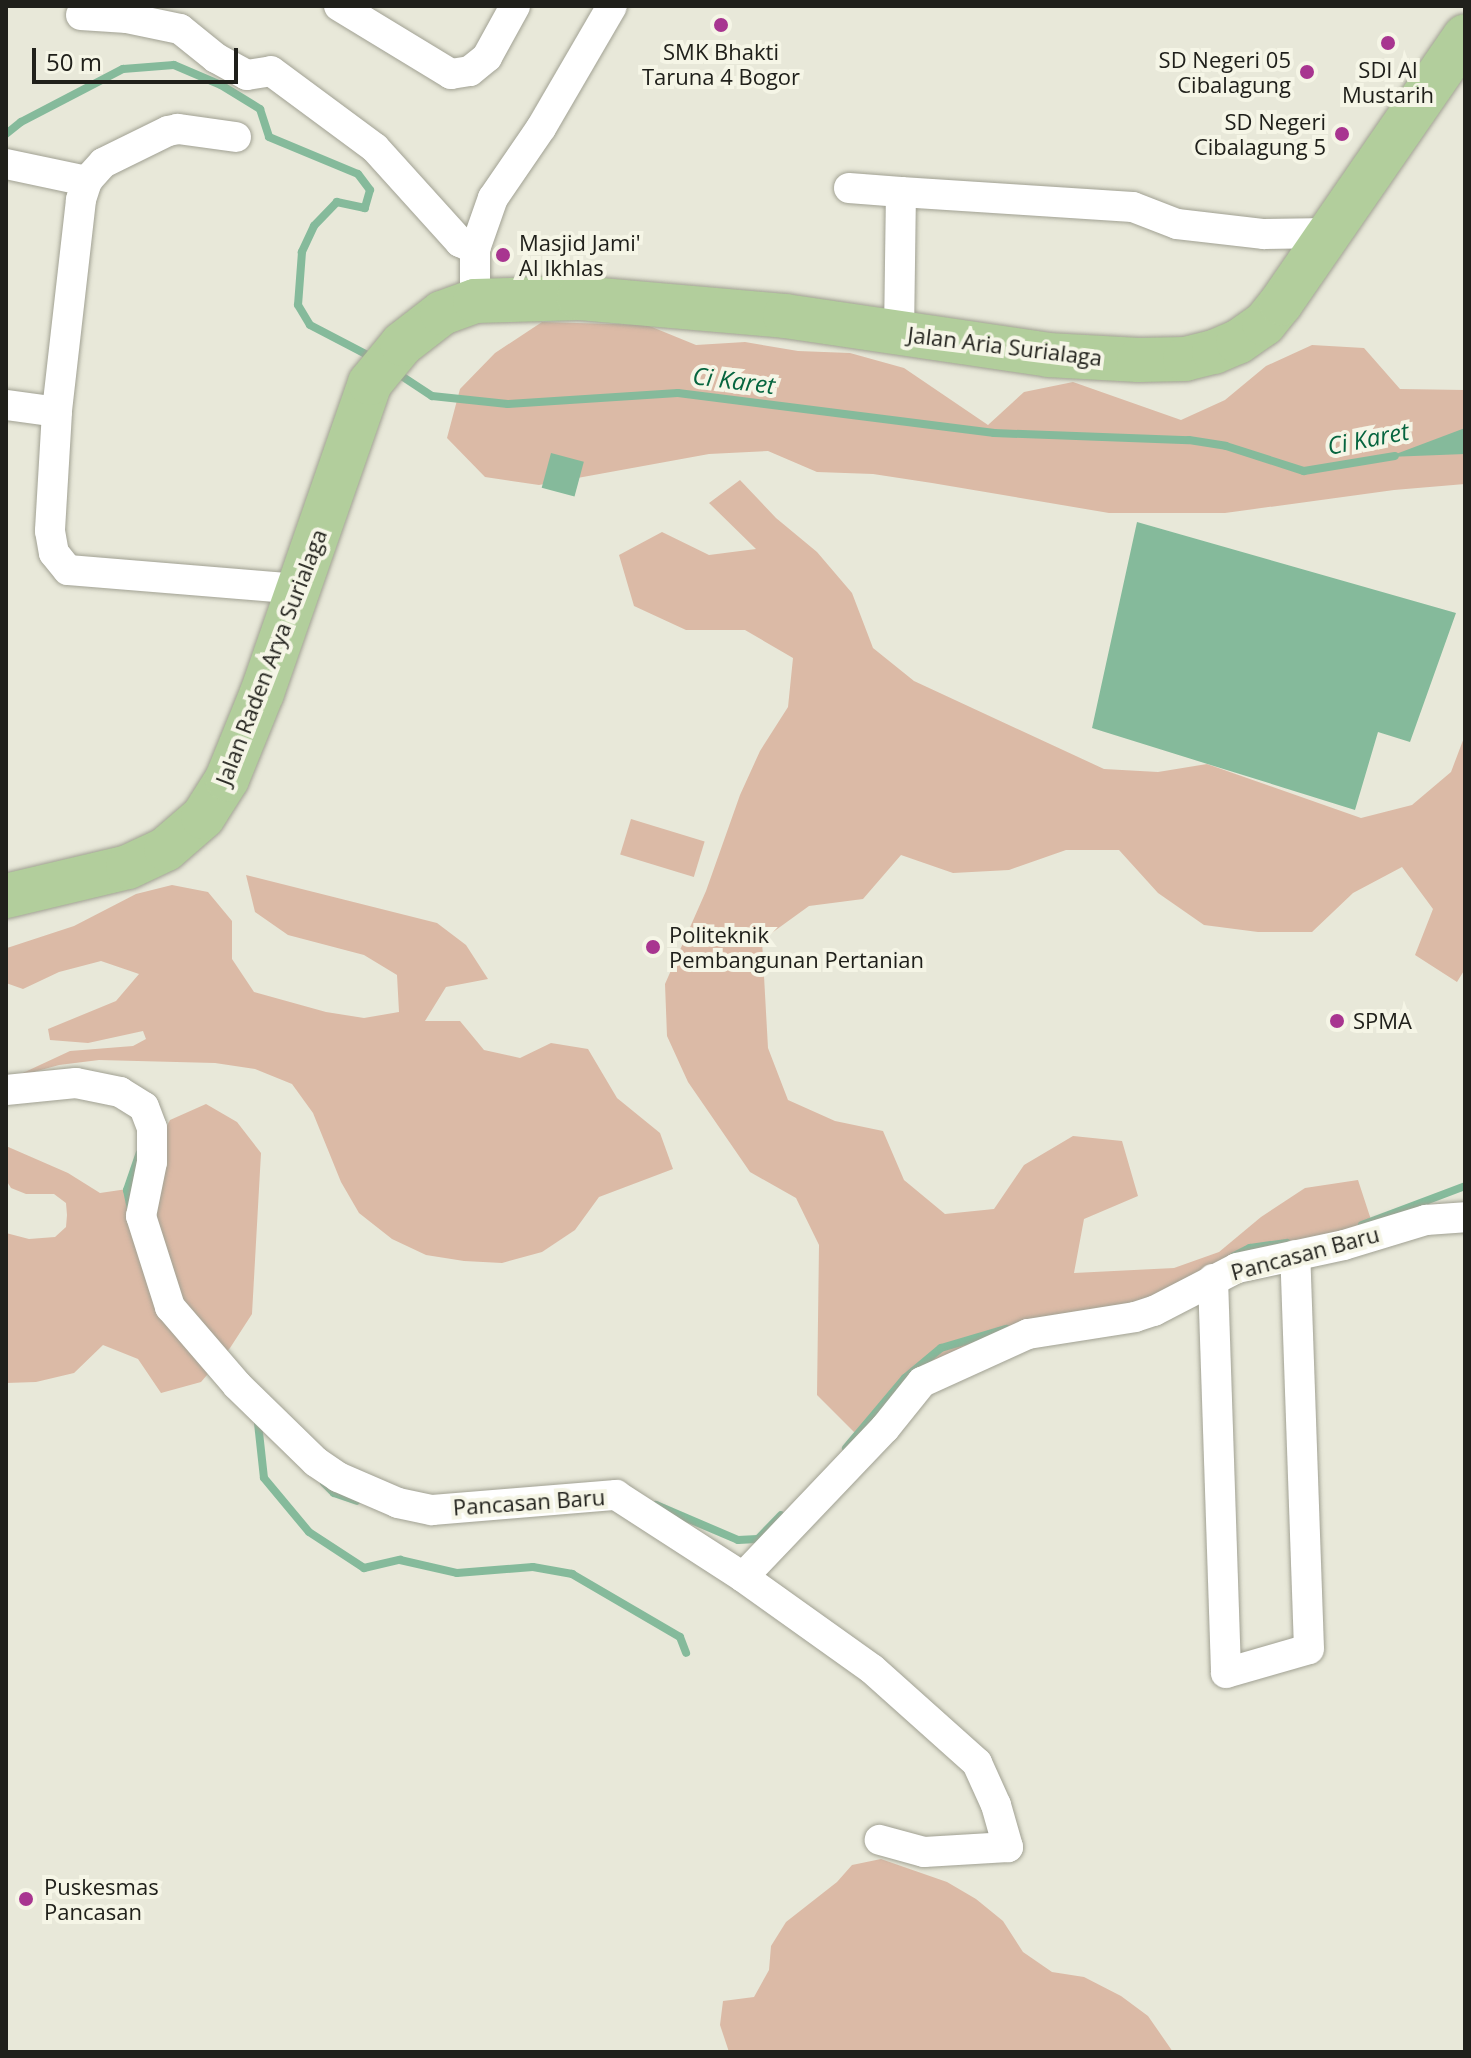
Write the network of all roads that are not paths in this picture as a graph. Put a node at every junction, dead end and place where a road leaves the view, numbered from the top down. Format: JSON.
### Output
{"nodes":[{"id":1,"x":339,"y":6,"type":"edge"},
{"id":2,"x":515,"y":6,"type":"edge"},
{"id":3,"x":612,"y":6,"type":"edge"},
{"id":4,"x":81,"y":15,"type":"dead end"},
{"id":5,"x":1465,"y":36,"type":"edge"},
{"id":6,"x":236,"y":137,"type":"dead end"},
{"id":7,"x":6,"y":164,"type":"edge"},
{"id":8,"x":87,"y":181,"type":"junction"},
{"id":9,"x":849,"y":188,"type":"dead end"},
{"id":10,"x":901,"y":192,"type":"junction"},
{"id":11,"x":1328,"y":233,"type":"junction"},
{"id":12,"x":475,"y":249,"type":"junction"},
{"id":13,"x":475,"y":301,"type":"junction"},
{"id":14,"x":899,"y":334,"type":"junction"},
{"id":15,"x":402,"y":344,"type":"joint"},
{"id":16,"x":6,"y":405,"type":"edge"},
{"id":17,"x":57,"y":412,"type":"junction"},
{"id":18,"x":301,"y":589,"type":"junction"},
{"id":19,"x":6,"y":896,"type":"edge"},
{"id":20,"x":6,"y":1090,"type":"edge"},
{"id":21,"x":1465,"y":1217,"type":"edge"},
{"id":22,"x":1295,"y":1255,"type":"junction"},
{"id":23,"x":1213,"y":1279,"type":"junction"},
{"id":24,"x":743,"y":1577,"type":"junction"},
{"id":25,"x":880,"y":1840,"type":"dead end"}],
"edges":[{"from":1,"to":2,"type":"street"},
{"from":3,"to":12,"type":"street"},
{"from":4,"to":12,"type":"street"},
{"from":5,"to":11,"type":"main road","name":"Jalan Aria Surialaga"},
{"from":6,"to":8,"type":"street"},
{"from":7,"to":8,"type":"street"},
{"from":8,"to":17,"type":"street"},
{"from":9,"to":10,"type":"street"},
{"from":10,"to":11,"type":"street"},
{"from":10,"to":14,"type":"street"},
{"from":11,"to":14,"type":"main road","name":"Jalan Aria Surialaga"},
{"from":12,"to":13,"type":"street"},
{"from":13,"to":14,"type":"main road","name":"Jalan Aria Surialaga"},
{"from":13,"to":15,"type":"main road","name":"Jalan Aria Surialaga"},
{"from":15,"to":18,"type":"main road","name":"Jalan Raden Arya Surialaga"},
{"from":16,"to":17,"type":"street"},
{"from":17,"to":18,"type":"street"},
{"from":18,"to":19,"type":"main road","name":"Jalan Raden Arya Surialaga"},
{"from":20,"to":24,"type":"street","name":"Pancasan Baru"},
{"from":21,"to":22,"type":"street","name":"Pancasan Baru"},
{"from":22,"to":23,"type":"street","name":"Pancasan Baru"},
{"from":22,"to":23,"type":"street"},
{"from":23,"to":24,"type":"street","name":"Pancasan Baru"},
{"from":24,"to":25,"type":"street"}]}
